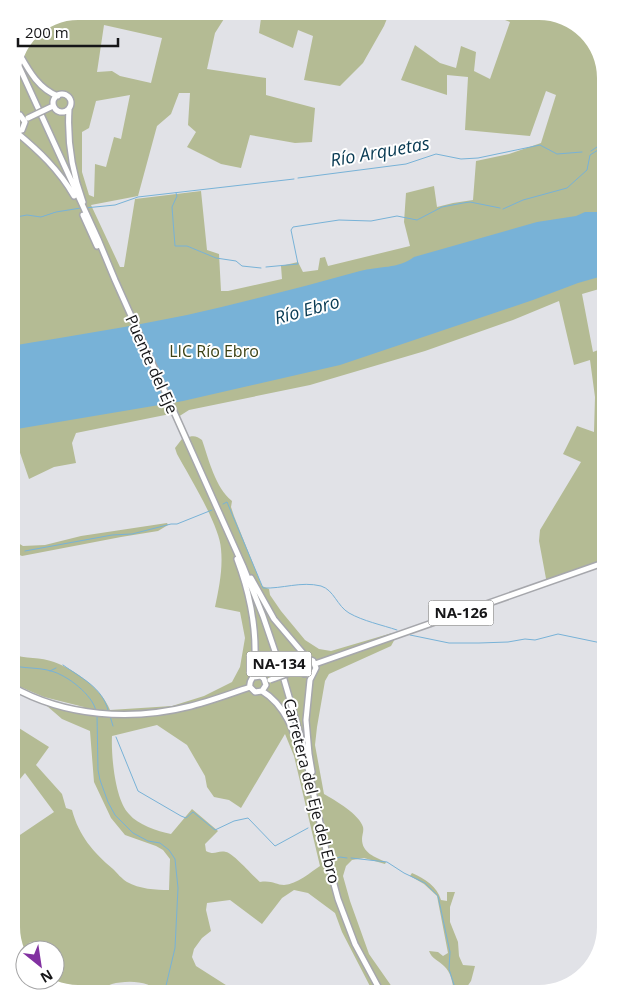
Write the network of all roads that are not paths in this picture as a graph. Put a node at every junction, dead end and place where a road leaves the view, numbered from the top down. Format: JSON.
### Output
{"nodes":[{"id":1,"x":23,"y":61,"type":"edge"},
{"id":2,"x":21,"y":70,"type":"edge"},
{"id":3,"x":58,"y":96,"type":"junction"},
{"id":4,"x":52,"y":107,"type":"junction"},
{"id":5,"x":68,"y":109,"type":"junction"},
{"id":6,"x":20,"y":115,"type":"edge"},
{"id":7,"x":26,"y":118,"type":"junction"},
{"id":8,"x":20,"y":129,"type":"edge"},
{"id":9,"x":20,"y":136,"type":"edge"},
{"id":10,"x":98,"y":239,"type":"junction"},
{"id":11,"x":106,"y":260,"type":"junction"},
{"id":12,"x":190,"y":448,"type":"joint"},
{"id":13,"x":212,"y":499,"type":"junction"},
{"id":14,"x":225,"y":526,"type":"junction"},
{"id":15,"x":597,"y":565,"type":"edge"},
{"id":16,"x":308,"y":659,"type":"junction"},
{"id":17,"x":315,"y":664,"type":"junction"},
{"id":18,"x":297,"y":670,"type":"junction"},
{"id":19,"x":312,"y":674,"type":"junction"},
{"id":20,"x":253,"y":677,"type":"junction"},
{"id":21,"x":268,"y":681,"type":"junction"},
{"id":22,"x":250,"y":687,"type":"junction"},
{"id":23,"x":20,"y":690,"type":"edge"},
{"id":24,"x":262,"y":691,"type":"junction"},
{"id":25,"x":317,"y":808,"type":"junction"},
{"id":26,"x":323,"y":839,"type":"junction"},
{"id":27,"x":377,"y":985,"type":"edge"}],
"edges":[{"from":1,"to":3,"type":"main road"},
{"from":2,"to":10,"type":"main road","number":"NA-134"},
{"from":3,"to":4,"type":"main road"},
{"from":3,"to":5,"type":"main road"},
{"from":4,"to":5,"type":"main road"},
{"from":4,"to":7,"type":"main road","bridge":true},
{"from":5,"to":10,"type":"main road"},
{"from":6,"to":7,"type":"main road"},
{"from":7,"to":8,"type":"main road"},
{"from":9,"to":11,"type":"main road"},
{"from":10,"to":11,"type":"main road","number":"NA-134"},
{"from":11,"to":12,"type":"main road","name":"Puente del Eje","number":"NA-134"},
{"from":12,"to":13,"type":"main road","name":"Carretera del Eje del Ebro","number":"NA-134"},
{"from":13,"to":14,"type":"main road","name":"Carretera del Eje del Ebro","number":"NA-134"},
{"from":13,"to":16,"type":"main road"},
{"from":14,"to":20,"type":"main road"},
{"from":14,"to":25,"type":"main road","name":"Carretera del Eje del Ebro","number":"NA-134"},
{"from":15,"to":17,"type":"main road","number":"NA-126"},
{"from":16,"to":17,"type":"main road"},
{"from":16,"to":18,"type":"main road"},
{"from":17,"to":19,"type":"main road"},
{"from":18,"to":19,"type":"main road"},
{"from":18,"to":21,"type":"main road","bridge":true},
{"from":19,"to":25,"type":"main road"},
{"from":20,"to":21,"type":"main road"},
{"from":20,"to":22,"type":"main road"},
{"from":21,"to":24,"type":"main road"},
{"from":22,"to":23,"type":"main road"},
{"from":22,"to":24,"type":"main road"},
{"from":24,"to":26,"type":"main road"},
{"from":25,"to":26,"type":"main road","name":"Carretera del Eje del Ebro","number":"NA-134"},
{"from":26,"to":27,"type":"main road","name":"Carretera del Eje del Ebro","number":"NA-134"}]}
